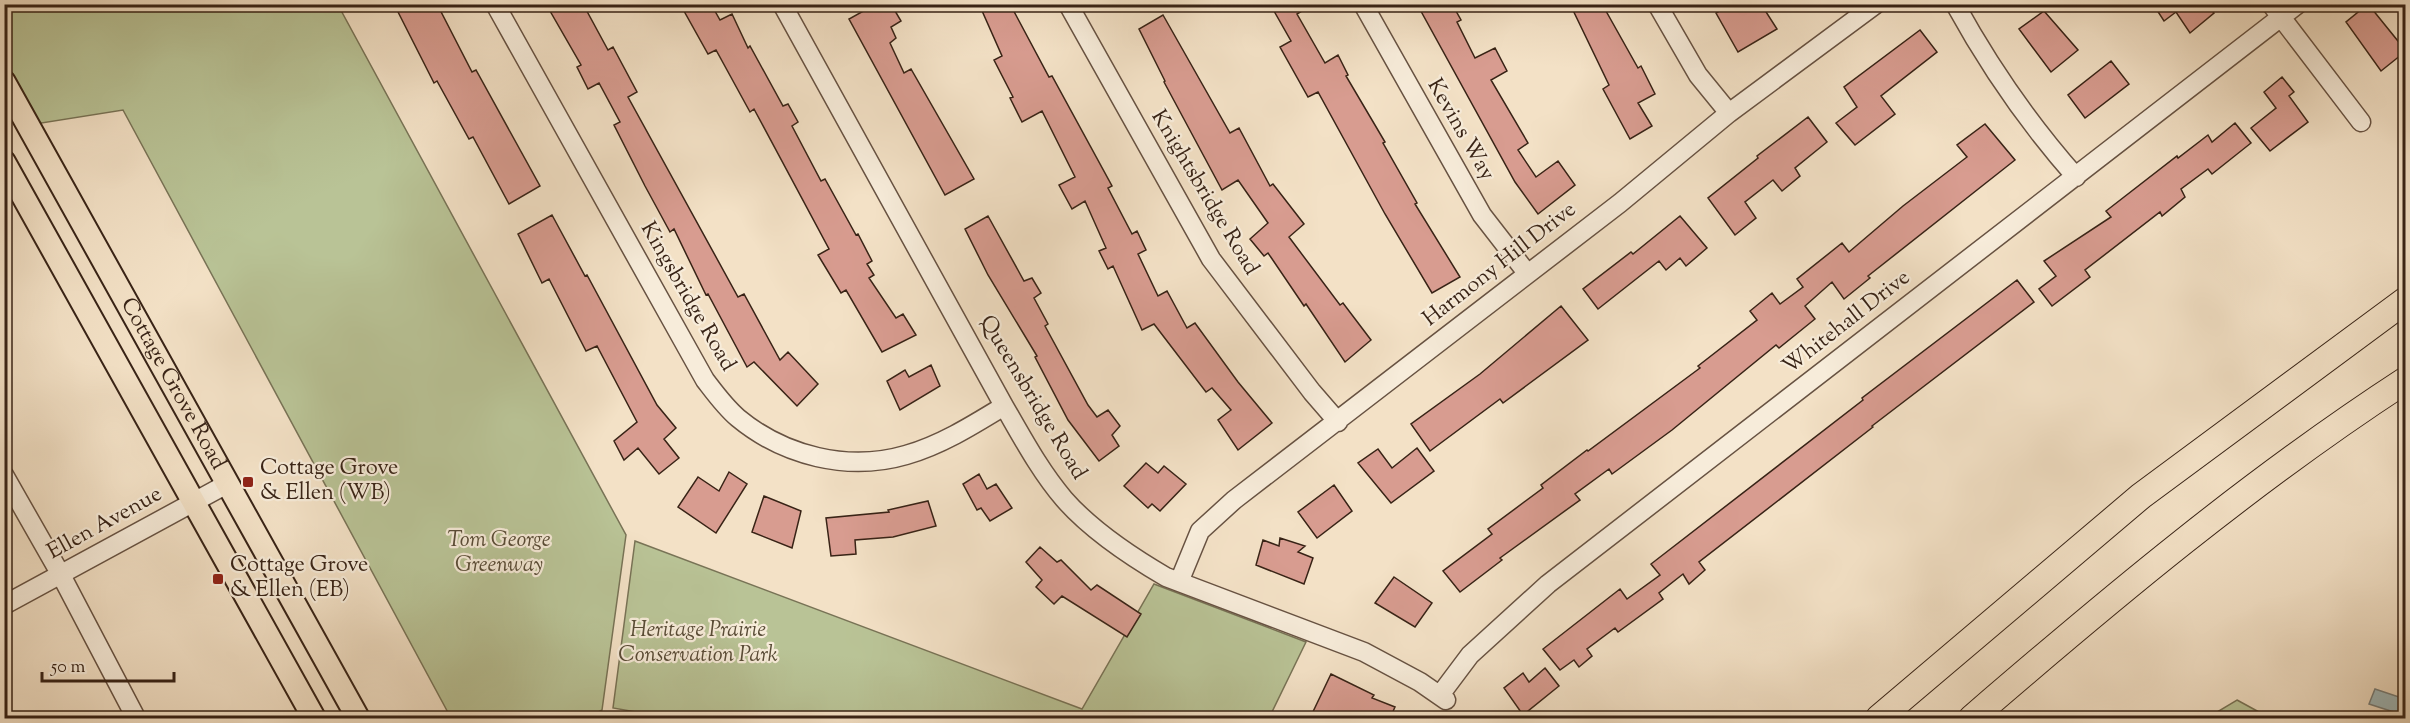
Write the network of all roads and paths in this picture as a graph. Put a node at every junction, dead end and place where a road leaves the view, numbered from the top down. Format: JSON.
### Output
{"nodes":[{"id":1,"x":495,"y":4,"type":"edge"},
{"id":2,"x":782,"y":4,"type":"edge"},
{"id":3,"x":1068,"y":4,"type":"edge"},
{"id":4,"x":1363,"y":4,"type":"edge"},
{"id":5,"x":1658,"y":4,"type":"edge"},
{"id":6,"x":1876,"y":4,"type":"edge"},
{"id":7,"x":1955,"y":4,"type":"edge"},
{"id":8,"x":2298,"y":4,"type":"edge"},
{"id":9,"x":2277,"y":11,"type":"edge"},
{"id":10,"x":4,"y":82,"type":"edge"},
{"id":11,"x":1729,"y":113,"type":"junction"},
{"id":12,"x":2361,"y":122,"type":"dead end"},
{"id":13,"x":4,"y":162,"type":"edge"},
{"id":14,"x":2076,"y":177,"type":"junction"},
{"id":15,"x":1527,"y":273,"type":"junction"},
{"id":16,"x":2406,"y":300,"type":"edge"},
{"id":17,"x":2406,"y":380,"type":"edge"},
{"id":18,"x":1004,"y":406,"type":"junction"},
{"id":19,"x":1338,"y":422,"type":"junction"},
{"id":20,"x":4,"y":475,"type":"edge"},
{"id":21,"x":227,"y":484,"type":"junction"},
{"id":22,"x":194,"y":502,"type":"junction"},
{"id":23,"x":61,"y":575,"type":"junction"},
{"id":24,"x":1179,"y":582,"type":"junction"},
{"id":25,"x":4,"y":605,"type":"edge"},
{"id":26,"x":1443,"y":698,"type":"joint"},
{"id":27,"x":136,"y":718,"type":"edge"},
{"id":28,"x":314,"y":718,"type":"edge"},
{"id":29,"x":358,"y":718,"type":"edge"},
{"id":30,"x":1878,"y":718,"type":"edge"},
{"id":31,"x":1972,"y":718,"type":"edge"}],
"edges":[{"from":1,"to":18,"type":"street","name":"Kingsbridge Road"},
{"from":2,"to":18,"type":"street","name":"Queensbridge Road"},
{"from":3,"to":19,"type":"street","name":"Knightsbridge Road"},
{"from":4,"to":15,"type":"street","name":"Kevins Way"},
{"from":5,"to":11,"type":"street"},
{"from":6,"to":11,"type":"street","name":"Harmony Hill Drive"},
{"from":7,"to":14,"type":"street"},
{"from":8,"to":9,"type":"street","name":"Whitehall Drive"},
{"from":9,"to":12,"type":"street"},
{"from":9,"to":14,"type":"street","name":"Whitehall Drive"},
{"from":10,"to":21,"type":"main road","name":"Cottage Grove Road"},
{"from":11,"to":15,"type":"street","name":"Harmony Hill Drive"},
{"from":13,"to":22,"type":"main road","name":"Cottage Grove Road"},
{"from":14,"to":26,"type":"street","name":"Whitehall Drive"},
{"from":15,"to":19,"type":"street","name":"Harmony Hill Drive"},
{"from":16,"to":30,"type":"highway"},
{"from":17,"to":31,"type":"highway"},
{"from":18,"to":24,"type":"street","name":"Queensbridge Road"},
{"from":19,"to":24,"type":"street","name":"Harmony Hill Drive"},
{"from":20,"to":23,"type":"street"},
{"from":21,"to":22,"type":"street","name":"Ellen Avenue"},
{"from":21,"to":29,"type":"main road","name":"Cottage Grove Road"},
{"from":22,"to":23,"type":"street","name":"Ellen Avenue"},
{"from":22,"to":28,"type":"main road","name":"Cottage Grove Road"},
{"from":23,"to":25,"type":"street","name":"Ellen Avenue"},
{"from":23,"to":27,"type":"street"},
{"from":24,"to":26,"type":"street","name":"Queensbridge Road"}]}
